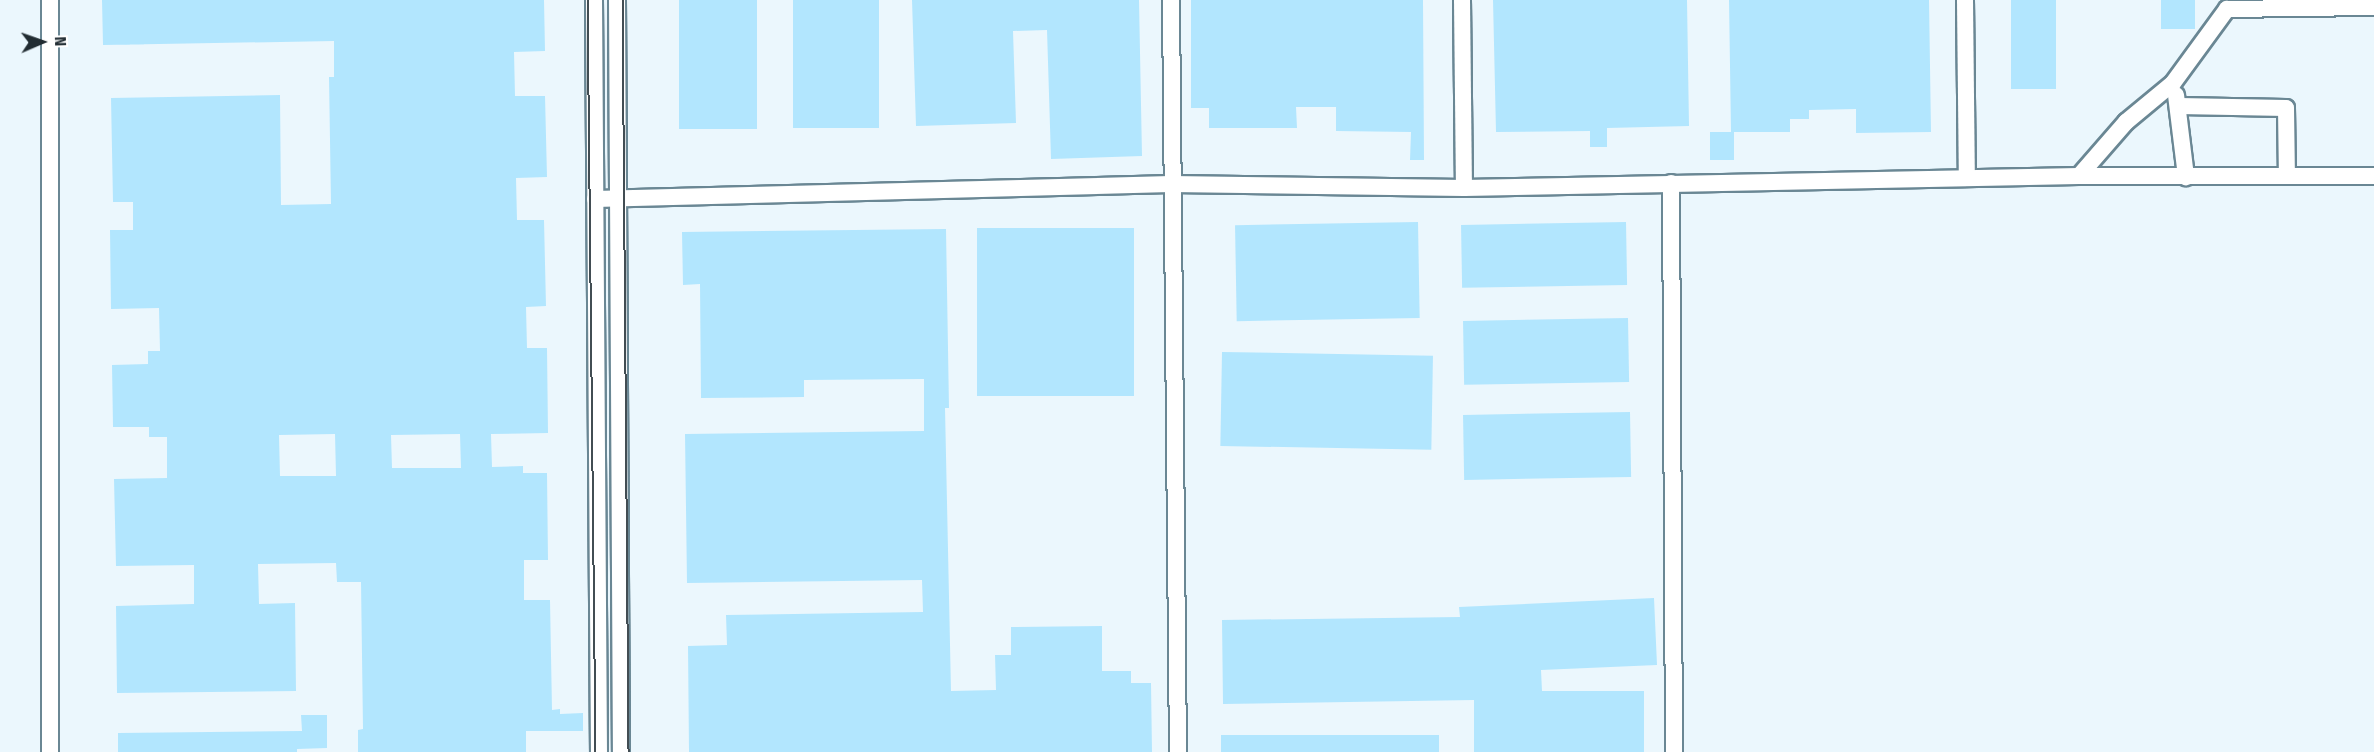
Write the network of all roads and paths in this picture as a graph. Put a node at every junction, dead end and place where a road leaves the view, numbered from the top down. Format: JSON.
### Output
{"nodes":[{"id":1,"x":50,"y":0,"type":"edge"},
{"id":2,"x":594,"y":0,"type":"edge"},
{"id":3,"x":617,"y":0,"type":"edge"},
{"id":4,"x":1171,"y":0,"type":"edge"},
{"id":5,"x":1462,"y":0,"type":"edge"},
{"id":6,"x":1965,"y":0,"type":"edge"},
{"id":7,"x":2374,"y":7,"type":"edge"},
{"id":8,"x":2173,"y":83,"type":"junction"},
{"id":9,"x":2179,"y":106,"type":"junction"},
{"id":10,"x":2079,"y":176,"type":"junction"},
{"id":11,"x":2288,"y":176,"type":"junction"},
{"id":12,"x":2374,"y":176,"type":"edge"},
{"id":13,"x":1967,"y":177,"type":"junction"},
{"id":14,"x":2186,"y":177,"type":"junction"},
{"id":15,"x":1671,"y":183,"type":"junction"},
{"id":16,"x":1171,"y":184,"type":"junction"},
{"id":17,"x":1464,"y":188,"type":"junction"},
{"id":18,"x":617,"y":198,"type":"junction"},
{"id":19,"x":595,"y":199,"type":"junction"},
{"id":20,"x":50,"y":752,"type":"edge"},
{"id":21,"x":599,"y":752,"type":"edge"},
{"id":22,"x":621,"y":752,"type":"edge"},
{"id":23,"x":1178,"y":752,"type":"edge"},
{"id":24,"x":1674,"y":752,"type":"edge"}],
"edges":[{"from":1,"to":20,"type":"street"},
{"from":2,"to":19,"type":"street"},
{"from":3,"to":18,"type":"street"},
{"from":4,"to":16,"type":"street"},
{"from":5,"to":17,"type":"street"},
{"from":6,"to":13,"type":"street"},
{"from":7,"to":8,"type":"street"},
{"from":8,"to":9,"type":"street"},
{"from":8,"to":10,"type":"street"},
{"from":9,"to":11,"type":"street"},
{"from":9,"to":14,"type":"street"},
{"from":10,"to":13,"type":"street"},
{"from":10,"to":14,"type":"street"},
{"from":11,"to":12,"type":"street"},
{"from":11,"to":14,"type":"street"},
{"from":13,"to":15,"type":"street"},
{"from":15,"to":17,"type":"street"},
{"from":15,"to":24,"type":"street"},
{"from":16,"to":17,"type":"street"},
{"from":16,"to":18,"type":"street"},
{"from":16,"to":23,"type":"street"},
{"from":18,"to":19,"type":"street"},
{"from":18,"to":22,"type":"street"},
{"from":19,"to":21,"type":"street"}]}
